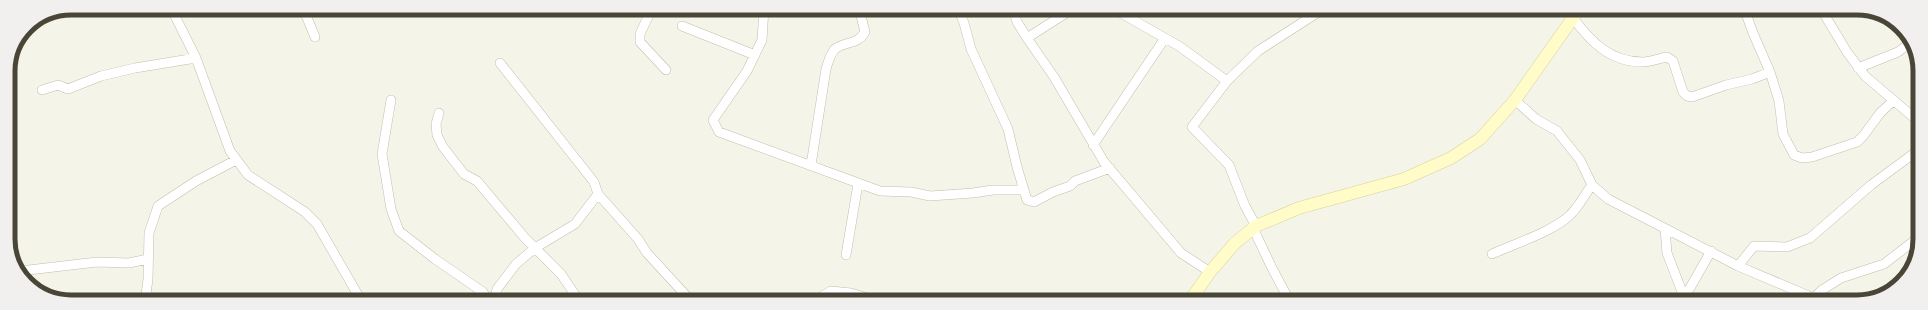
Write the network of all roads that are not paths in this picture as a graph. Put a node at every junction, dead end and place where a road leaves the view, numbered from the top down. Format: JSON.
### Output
{"nodes":[{"id":1,"x":174,"y":15,"type":"edge"},
{"id":2,"x":306,"y":15,"type":"edge"},
{"id":3,"x":649,"y":15,"type":"edge"},
{"id":4,"x":764,"y":15,"type":"edge"},
{"id":5,"x":861,"y":15,"type":"edge"},
{"id":6,"x":961,"y":15,"type":"edge"},
{"id":7,"x":1016,"y":15,"type":"edge"},
{"id":8,"x":1063,"y":15,"type":"edge"},
{"id":9,"x":1124,"y":15,"type":"edge"},
{"id":10,"x":1314,"y":15,"type":"edge"},
{"id":11,"x":1575,"y":15,"type":"edge"},
{"id":12,"x":1577,"y":15,"type":"edge"},
{"id":13,"x":1746,"y":15,"type":"edge"},
{"id":14,"x":1825,"y":15,"type":"edge"},
{"id":15,"x":682,"y":26,"type":"dead end"},
{"id":16,"x":315,"y":37,"type":"dead end"},
{"id":17,"x":1028,"y":38,"type":"junction"},
{"id":18,"x":1165,"y":38,"type":"junction"},
{"id":19,"x":1906,"y":46,"type":"edge"},
{"id":20,"x":755,"y":55,"type":"junction"},
{"id":21,"x":196,"y":58,"type":"junction"},
{"id":22,"x":500,"y":63,"type":"dead end"},
{"id":23,"x":1858,"y":68,"type":"junction"},
{"id":24,"x":666,"y":70,"type":"dead end"},
{"id":25,"x":1770,"y":72,"type":"junction"},
{"id":26,"x":1227,"y":81,"type":"junction"},
{"id":27,"x":42,"y":90,"type":"dead end"},
{"id":28,"x":392,"y":100,"type":"dead end"},
{"id":29,"x":1515,"y":100,"type":"junction"},
{"id":30,"x":1893,"y":101,"type":"junction"},
{"id":31,"x":439,"y":113,"type":"dead end"},
{"id":32,"x":1913,"y":117,"type":"edge"},
{"id":33,"x":1093,"y":145,"type":"junction"},
{"id":34,"x":1913,"y":156,"type":"edge"},
{"id":35,"x":236,"y":160,"type":"junction"},
{"id":36,"x":811,"y":165,"type":"junction"},
{"id":37,"x":1110,"y":168,"type":"junction"},
{"id":38,"x":858,"y":184,"type":"junction"},
{"id":39,"x":1592,"y":185,"type":"junction"},
{"id":40,"x":1024,"y":190,"type":"junction"},
{"id":41,"x":598,"y":194,"type":"junction"},
{"id":42,"x":1255,"y":227,"type":"junction"},
{"id":43,"x":1665,"y":229,"type":"junction"},
{"id":44,"x":1913,"y":242,"type":"edge"},
{"id":45,"x":535,"y":248,"type":"junction"},
{"id":46,"x":1711,"y":251,"type":"junction"},
{"id":47,"x":1492,"y":254,"type":"dead end"},
{"id":48,"x":846,"y":255,"type":"dead end"},
{"id":49,"x":148,"y":259,"type":"junction"},
{"id":50,"x":1738,"y":266,"type":"junction"},
{"id":51,"x":25,"y":270,"type":"edge"},
{"id":52,"x":1210,"y":272,"type":"junction"},
{"id":53,"x":145,"y":295,"type":"edge"},
{"id":54,"x":358,"y":295,"type":"edge"},
{"id":55,"x":486,"y":295,"type":"edge"},
{"id":56,"x":496,"y":295,"type":"edge"},
{"id":57,"x":575,"y":295,"type":"edge"},
{"id":58,"x":686,"y":295,"type":"edge"},
{"id":59,"x":824,"y":295,"type":"edge"},
{"id":60,"x":858,"y":295,"type":"edge"},
{"id":61,"x":1194,"y":295,"type":"edge"},
{"id":62,"x":1286,"y":295,"type":"edge"},
{"id":63,"x":1681,"y":295,"type":"edge"},
{"id":64,"x":1686,"y":295,"type":"edge"},
{"id":65,"x":1801,"y":295,"type":"edge"},
{"id":66,"x":1818,"y":295,"type":"edge"}],
"edges":[{"from":1,"to":21,"type":"street"},
{"from":2,"to":16,"type":"street"},
{"from":3,"to":24,"type":"street"},
{"from":4,"to":20,"type":"street"},
{"from":5,"to":36,"type":"street"},
{"from":6,"to":40,"type":"street"},
{"from":7,"to":17,"type":"street"},
{"from":8,"to":17,"type":"street"},
{"from":9,"to":18,"type":"street"},
{"from":10,"to":26,"type":"street"},
{"from":11,"to":29,"type":"main road"},
{"from":12,"to":25,"type":"street"},
{"from":13,"to":25,"type":"street"},
{"from":14,"to":23,"type":"street"},
{"from":15,"to":20,"type":"street"},
{"from":17,"to":33,"type":"street"},
{"from":18,"to":26,"type":"street"},
{"from":18,"to":33,"type":"street"},
{"from":19,"to":23,"type":"street"},
{"from":20,"to":36,"type":"street"},
{"from":21,"to":27,"type":"street"},
{"from":21,"to":35,"type":"street"},
{"from":22,"to":41,"type":"street"},
{"from":23,"to":30,"type":"street"},
{"from":25,"to":30,"type":"street"},
{"from":26,"to":42,"type":"street"},
{"from":28,"to":55,"type":"street"},
{"from":29,"to":39,"type":"street"},
{"from":29,"to":42,"type":"main road"},
{"from":30,"to":32,"type":"street"},
{"from":31,"to":45,"type":"street"},
{"from":33,"to":37,"type":"street"},
{"from":34,"to":50,"type":"street"},
{"from":35,"to":49,"type":"street"},
{"from":35,"to":54,"type":"street"},
{"from":36,"to":38,"type":"street"},
{"from":37,"to":40,"type":"street"},
{"from":37,"to":52,"type":"street"},
{"from":38,"to":40,"type":"street"},
{"from":38,"to":48,"type":"street"},
{"from":39,"to":43,"type":"street"},
{"from":39,"to":47,"type":"street"},
{"from":41,"to":45,"type":"street"},
{"from":41,"to":58,"type":"street"},
{"from":42,"to":52,"type":"main road"},
{"from":42,"to":62,"type":"street"},
{"from":43,"to":46,"type":"street"},
{"from":43,"to":63,"type":"street"},
{"from":44,"to":66,"type":"street"},
{"from":45,"to":56,"type":"street"},
{"from":45,"to":57,"type":"street"},
{"from":46,"to":50,"type":"street"},
{"from":46,"to":64,"type":"street"},
{"from":49,"to":51,"type":"street"},
{"from":49,"to":53,"type":"street"},
{"from":50,"to":65,"type":"street"},
{"from":52,"to":61,"type":"main road"},
{"from":59,"to":60,"type":"street"}]}
